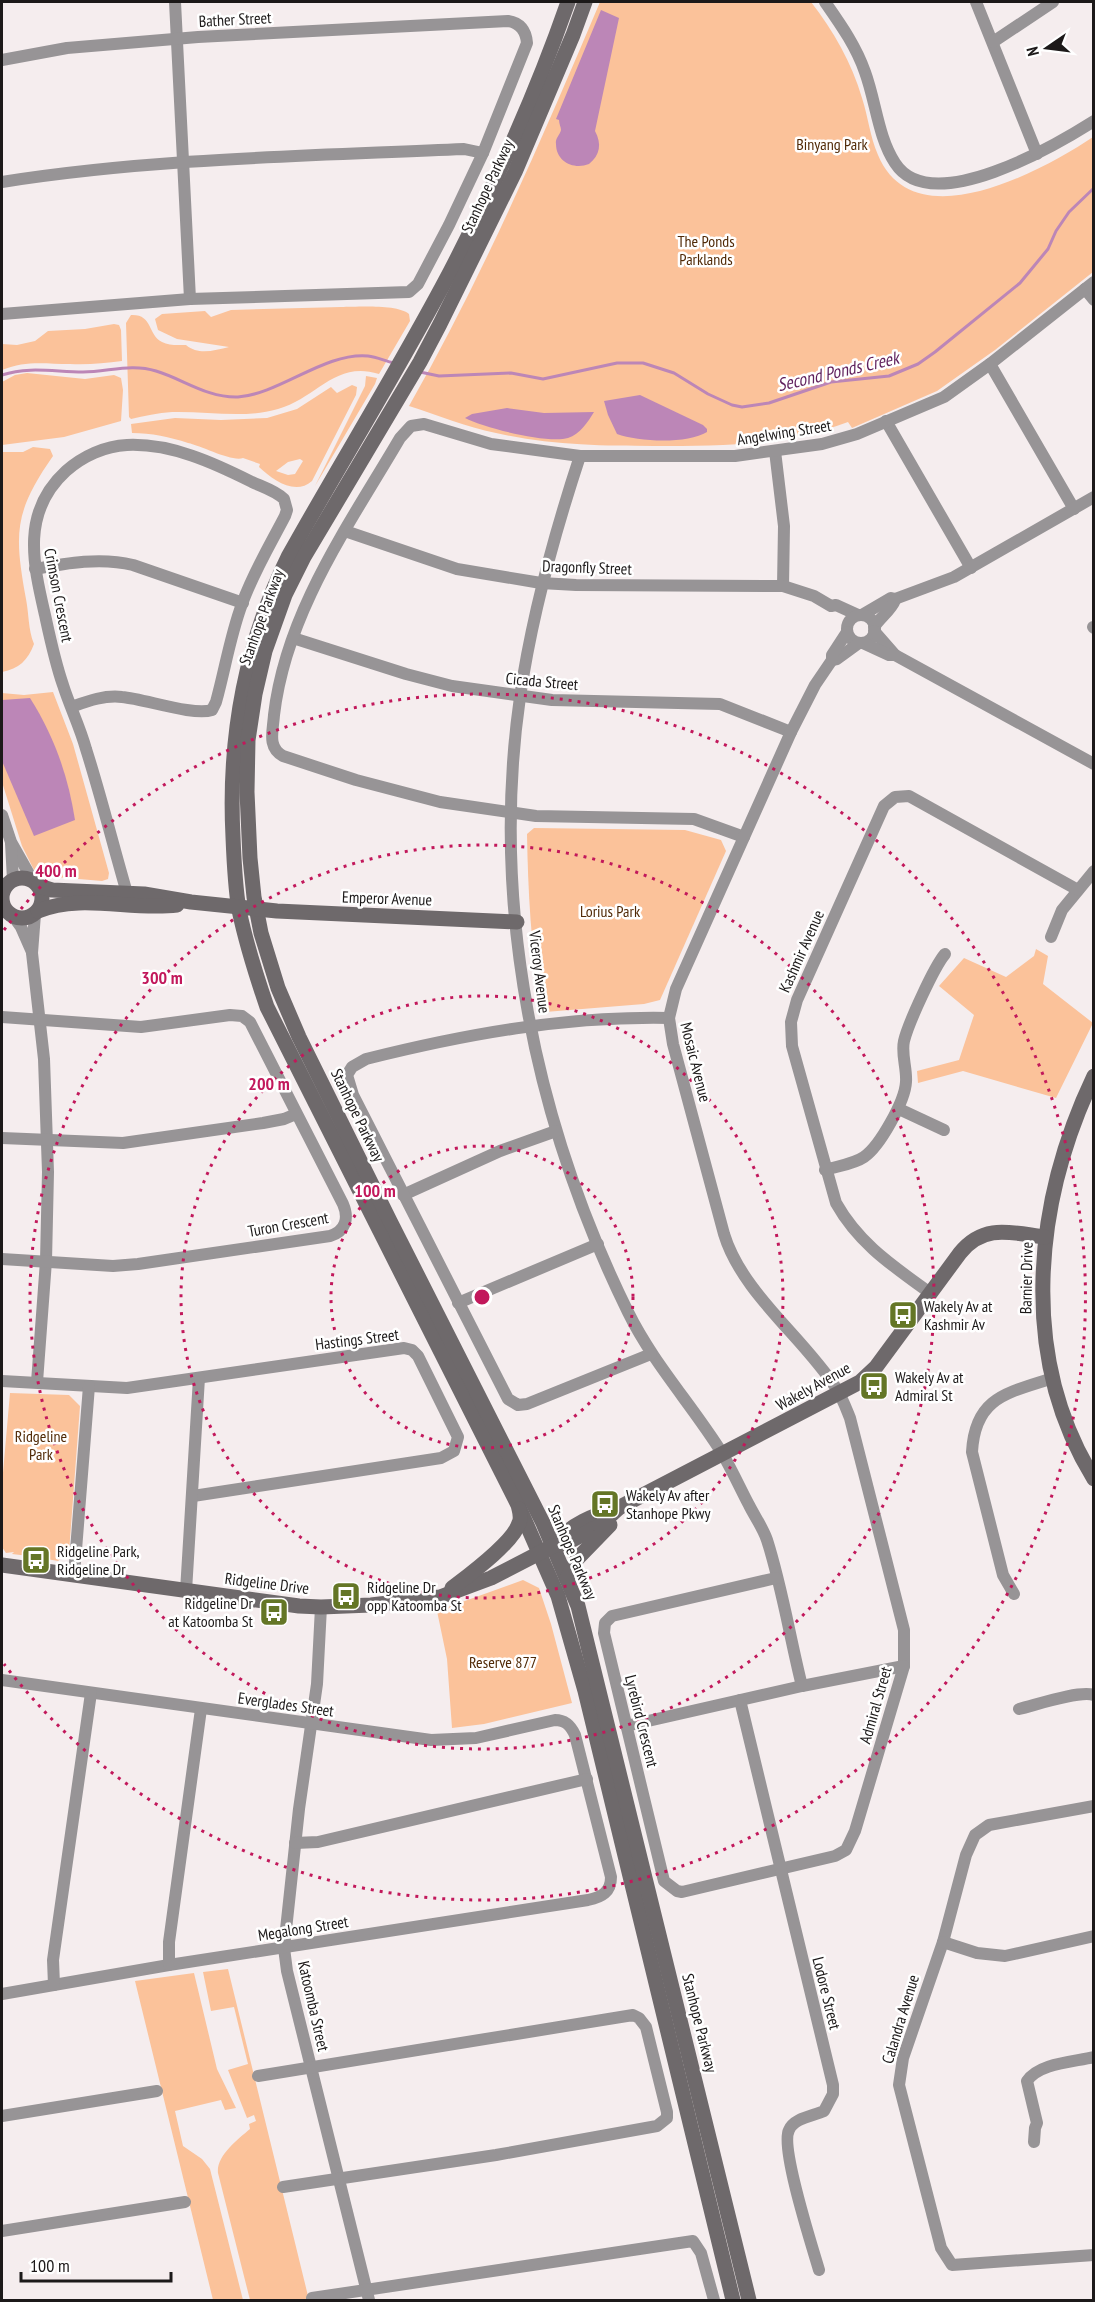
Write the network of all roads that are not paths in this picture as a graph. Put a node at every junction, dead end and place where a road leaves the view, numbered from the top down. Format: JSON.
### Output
{"nodes":[{"id":1,"x":175,"y":2,"type":"edge"},
{"id":2,"x":568,"y":2,"type":"edge"},
{"id":3,"x":585,"y":2,"type":"edge"},
{"id":4,"x":825,"y":2,"type":"edge"},
{"id":5,"x":976,"y":2,"type":"edge"},
{"id":6,"x":1053,"y":2,"type":"edge"},
{"id":7,"x":178,"y":39,"type":"junction"},
{"id":8,"x":993,"y":42,"type":"junction"},
{"id":9,"x":2,"y":60,"type":"edge"},
{"id":10,"x":1094,"y":121,"type":"edge"},
{"id":11,"x":483,"y":153,"type":"junction"},
{"id":12,"x":1038,"y":154,"type":"junction"},
{"id":13,"x":184,"y":163,"type":"junction"},
{"id":14,"x":2,"y":182,"type":"edge"},
{"id":15,"x":1089,"y":286,"type":"edge"},
{"id":16,"x":190,"y":299,"type":"junction"},
{"id":17,"x":1094,"y":300,"type":"edge"},
{"id":18,"x":2,"y":314,"type":"edge"},
{"id":19,"x":990,"y":364,"type":"junction"},
{"id":20,"x":886,"y":421,"type":"junction"},
{"id":21,"x":775,"y":451,"type":"junction"},
{"id":22,"x":580,"y":456,"type":"junction"},
{"id":23,"x":1094,"y":497,"type":"edge"},
{"id":24,"x":1074,"y":509,"type":"junction"},
{"id":25,"x":345,"y":531,"type":"junction"},
{"id":26,"x":971,"y":568,"type":"junction"},
{"id":27,"x":35,"y":569,"type":"junction"},
{"id":28,"x":542,"y":583,"type":"junction"},
{"id":29,"x":783,"y":586,"type":"junction"},
{"id":30,"x":895,"y":599,"type":"junction"},
{"id":31,"x":243,"y":603,"type":"junction"},
{"id":32,"x":831,"y":606,"type":"junction"},
{"id":33,"x":860,"y":615,"type":"junction"},
{"id":34,"x":874,"y":629,"type":"junction"},
{"id":35,"x":847,"y":630,"type":"junction"},
{"id":36,"x":293,"y":638,"type":"junction"},
{"id":37,"x":861,"y":643,"type":"junction"},
{"id":38,"x":895,"y":655,"type":"junction"},
{"id":39,"x":832,"y":660,"type":"junction"},
{"id":40,"x":520,"y":697,"type":"junction"},
{"id":41,"x":71,"y":707,"type":"junction"},
{"id":42,"x":791,"y":732,"type":"junction"},
{"id":43,"x":1094,"y":764,"type":"edge"},
{"id":44,"x":512,"y":812,"type":"junction"},
{"id":45,"x":2,"y":815,"type":"edge"},
{"id":46,"x":744,"y":837,"type":"junction"},
{"id":47,"x":11,"y":842,"type":"junction"},
{"id":48,"x":1094,"y":871,"type":"edge"},
{"id":49,"x":36,"y":883,"type":"junction"},
{"id":50,"x":7,"y":884,"type":"edge"},
{"id":51,"x":1078,"y":890,"type":"junction"},
{"id":52,"x":127,"y":893,"type":"junction"},
{"id":53,"x":190,"y":902,"type":"junction"},
{"id":54,"x":239,"y":907,"type":"junction"},
{"id":55,"x":256,"y":909,"type":"junction"},
{"id":56,"x":36,"y":912,"type":"junction"},
{"id":57,"x":8,"y":913,"type":"edge"},
{"id":58,"x":517,"y":922,"type":"junction"},
{"id":59,"x":1051,"y":937,"type":"dead end"},
{"id":60,"x":32,"y":953,"type":"junction"},
{"id":61,"x":945,"y":954,"type":"dead end"},
{"id":62,"x":2,"y":1017,"type":"edge"},
{"id":63,"x":669,"y":1018,"type":"junction"},
{"id":64,"x":40,"y":1020,"type":"junction"},
{"id":65,"x":530,"y":1025,"type":"junction"},
{"id":66,"x":1094,"y":1076,"type":"edge"},
{"id":67,"x":899,"y":1109,"type":"junction"},
{"id":68,"x":296,"y":1114,"type":"junction"},
{"id":69,"x":556,"y":1131,"type":"junction"},
{"id":70,"x":944,"y":1131,"type":"dead end"},
{"id":71,"x":2,"y":1138,"type":"edge"},
{"id":72,"x":47,"y":1139,"type":"junction"},
{"id":73,"x":825,"y":1170,"type":"junction"},
{"id":74,"x":403,"y":1195,"type":"junction"},
{"id":75,"x":1045,"y":1237,"type":"junction"},
{"id":76,"x":598,"y":1244,"type":"junction"},
{"id":77,"x":2,"y":1259,"type":"edge"},
{"id":78,"x":46,"y":1261,"type":"junction"},
{"id":79,"x":930,"y":1293,"type":"junction"},
{"id":80,"x":458,"y":1303,"type":"junction"},
{"id":81,"x":651,"y":1354,"type":"junction"},
{"id":82,"x":199,"y":1378,"type":"junction"},
{"id":83,"x":1053,"y":1378,"type":"junction"},
{"id":84,"x":2,"y":1381,"type":"edge"},
{"id":85,"x":37,"y":1382,"type":"junction"},
{"id":86,"x":89,"y":1386,"type":"junction"},
{"id":87,"x":840,"y":1394,"type":"junction"},
{"id":88,"x":723,"y":1454,"type":"junction"},
{"id":89,"x":1094,"y":1479,"type":"edge"},
{"id":90,"x":193,"y":1496,"type":"junction"},
{"id":91,"x":519,"y":1507,"type":"junction"},
{"id":92,"x":620,"y":1507,"type":"junction"},
{"id":93,"x":547,"y":1549,"type":"junction"},
{"id":94,"x":2,"y":1565,"type":"edge"},
{"id":95,"x":74,"y":1575,"type":"junction"},
{"id":96,"x":567,"y":1578,"type":"junction"},
{"id":97,"x":776,"y":1578,"type":"junction"},
{"id":98,"x":186,"y":1591,"type":"junction"},
{"id":99,"x":1014,"y":1594,"type":"dead end"},
{"id":100,"x":440,"y":1597,"type":"junction"},
{"id":101,"x":321,"y":1607,"type":"junction"},
{"id":102,"x":904,"y":1666,"type":"junction"},
{"id":103,"x":2,"y":1680,"type":"edge"},
{"id":104,"x":802,"y":1686,"type":"junction"},
{"id":105,"x":91,"y":1693,"type":"junction"},
{"id":106,"x":1094,"y":1695,"type":"edge"},
{"id":107,"x":740,"y":1700,"type":"junction"},
{"id":108,"x":201,"y":1709,"type":"junction"},
{"id":109,"x":1019,"y":1709,"type":"dead end"},
{"id":110,"x":312,"y":1724,"type":"junction"},
{"id":111,"x":626,"y":1726,"type":"junction"},
{"id":112,"x":587,"y":1779,"type":"junction"},
{"id":113,"x":1094,"y":1806,"type":"edge"},
{"id":114,"x":296,"y":1843,"type":"junction"},
{"id":115,"x":779,"y":1870,"type":"junction"},
{"id":116,"x":1094,"y":1936,"type":"edge"},
{"id":117,"x":943,"y":1942,"type":"junction"},
{"id":118,"x":284,"y":1948,"type":"junction"},
{"id":119,"x":169,"y":1965,"type":"junction"},
{"id":120,"x":54,"y":1985,"type":"junction"},
{"id":121,"x":2,"y":1994,"type":"edge"},
{"id":122,"x":1094,"y":2056,"type":"edge"},
{"id":123,"x":312,"y":2068,"type":"junction"},
{"id":124,"x":258,"y":2076,"type":"dead end"},
{"id":125,"x":157,"y":2091,"type":"dead end"},
{"id":126,"x":2,"y":2116,"type":"edge"},
{"id":127,"x":1034,"y":2142,"type":"dead end"},
{"id":128,"x":339,"y":2178,"type":"junction"},
{"id":129,"x":283,"y":2187,"type":"dead end"},
{"id":130,"x":185,"y":2202,"type":"dead end"},
{"id":131,"x":2,"y":2231,"type":"edge"},
{"id":132,"x":1094,"y":2255,"type":"edge"},
{"id":133,"x":819,"y":2270,"type":"dead end"},
{"id":134,"x":367,"y":2295,"type":"edge"},
{"id":135,"x":312,"y":2298,"type":"dead end"},
{"id":136,"x":714,"y":2301,"type":"edge"},
{"id":137,"x":733,"y":2301,"type":"edge"},
{"id":138,"x":749,"y":2301,"type":"edge"}],
"edges":[{"from":1,"to":7,"type":"street"},
{"from":2,"to":54,"type":"main road","name":"Stanhope Parkway"},
{"from":3,"to":55,"type":"main road","name":"Stanhope Parkway"},
{"from":4,"to":12,"type":"street"},
{"from":5,"to":8,"type":"street"},
{"from":6,"to":8,"type":"street"},
{"from":7,"to":9,"type":"street","name":"Bather Street"},
{"from":7,"to":11,"type":"street","name":"Bather Street"},
{"from":7,"to":13,"type":"street"},
{"from":8,"to":12,"type":"street"},
{"from":10,"to":12,"type":"street"},
{"from":11,"to":13,"type":"street"},
{"from":11,"to":16,"type":"street"},
{"from":13,"to":14,"type":"street"},
{"from":13,"to":16,"type":"street"},
{"from":15,"to":17,"type":"street"},
{"from":15,"to":19,"type":"street","name":"Angelwing Street"},
{"from":16,"to":18,"type":"street"},
{"from":19,"to":20,"type":"street","name":"Angelwing Street"},
{"from":19,"to":24,"type":"street"},
{"from":20,"to":21,"type":"street","name":"Angelwing Street"},
{"from":20,"to":26,"type":"street"},
{"from":21,"to":22,"type":"street","name":"Angelwing Street"},
{"from":21,"to":29,"type":"street"},
{"from":22,"to":25,"type":"street","name":"Angelwing Street"},
{"from":22,"to":28,"type":"street","name":"Viceroy Avenue"},
{"from":23,"to":24,"type":"street"},
{"from":24,"to":26,"type":"street"},
{"from":25,"to":28,"type":"street","name":"Dragonfly Street"},
{"from":25,"to":36,"type":"street"},
{"from":26,"to":30,"type":"street"},
{"from":27,"to":31,"type":"street"},
{"from":27,"to":31,"type":"street","name":"Crimson Crescent"},
{"from":27,"to":41,"type":"street","name":"Crimson Crescent"},
{"from":28,"to":29,"type":"street","name":"Dragonfly Street"},
{"from":28,"to":40,"type":"street","name":"Viceroy Avenue"},
{"from":29,"to":32,"type":"street","name":"Dragonfly Street"},
{"from":30,"to":33,"type":"street"},
{"from":30,"to":34,"type":"street"},
{"from":31,"to":41,"type":"street"},
{"from":32,"to":33,"type":"street","name":"Dragonfly Street"},
{"from":32,"to":35,"type":"street","name":"Dragonfly Street"},
{"from":33,"to":34,"type":"street"},
{"from":33,"to":35,"type":"street"},
{"from":34,"to":37,"type":"street"},
{"from":34,"to":38,"type":"street"},
{"from":35,"to":37,"type":"street"},
{"from":35,"to":39,"type":"street","name":"Mosaic Avenue"},
{"from":36,"to":40,"type":"street","name":"Cicada Street"},
{"from":36,"to":44,"type":"street"},
{"from":37,"to":38,"type":"street"},
{"from":37,"to":39,"type":"street","name":"Mosaic Avenue"},
{"from":38,"to":43,"type":"street"},
{"from":39,"to":42,"type":"street","name":"Mosaic Avenue"},
{"from":40,"to":42,"type":"street","name":"Cicada Street"},
{"from":40,"to":44,"type":"street","name":"Viceroy Avenue"},
{"from":41,"to":52,"type":"street","name":"Crimson Crescent"},
{"from":42,"to":46,"type":"street","name":"Mosaic Avenue"},
{"from":44,"to":46,"type":"street"},
{"from":44,"to":58,"type":"street","name":"Viceroy Avenue"},
{"from":45,"to":47,"type":"street"},
{"from":46,"to":63,"type":"street","name":"Mosaic Avenue"},
{"from":47,"to":49,"type":"street"},
{"from":47,"to":50,"type":"street"},
{"from":48,"to":51,"type":"street"},
{"from":49,"to":50,"type":"main road"},
{"from":49,"to":52,"type":"main road"},
{"from":49,"to":56,"type":"main road"},
{"from":50,"to":57,"type":"main road"},
{"from":51,"to":59,"type":"street"},
{"from":51,"to":73,"type":"street","name":"Kashmir Avenue"},
{"from":52,"to":53,"type":"main road"},
{"from":53,"to":54,"type":"main road","name":"Emperor Avenue"},
{"from":53,"to":56,"type":"main road"},
{"from":54,"to":55,"type":"main road","name":"Emperor Avenue"},
{"from":54,"to":91,"type":"main road","name":"Stanhope Parkway"},
{"from":55,"to":58,"type":"main road","name":"Emperor Avenue"},
{"from":55,"to":93,"type":"main road","name":"Stanhope Parkway"},
{"from":56,"to":57,"type":"main road"},
{"from":56,"to":60,"type":"street"},
{"from":57,"to":60,"type":"street"},
{"from":58,"to":65,"type":"street","name":"Viceroy Avenue"},
{"from":60,"to":64,"type":"street"},
{"from":61,"to":67,"type":"street"},
{"from":62,"to":64,"type":"street"},
{"from":63,"to":65,"type":"street"},
{"from":63,"to":87,"type":"street","name":"Mosaic Avenue"},
{"from":64,"to":68,"type":"street","name":"Turon Crescent"},
{"from":64,"to":72,"type":"street"},
{"from":65,"to":69,"type":"street","name":"Viceroy Avenue"},
{"from":65,"to":74,"type":"street"},
{"from":66,"to":75,"type":"main road","name":"Barnier Drive"},
{"from":67,"to":70,"type":"street"},
{"from":67,"to":73,"type":"street"},
{"from":68,"to":72,"type":"street"},
{"from":68,"to":78,"type":"street","name":"Turon Crescent"},
{"from":69,"to":74,"type":"street"},
{"from":69,"to":76,"type":"street","name":"Viceroy Avenue"},
{"from":71,"to":72,"type":"street"},
{"from":72,"to":78,"type":"street"},
{"from":73,"to":79,"type":"street","name":"Kashmir Avenue"},
{"from":74,"to":80,"type":"street"},
{"from":75,"to":79,"type":"main road","name":"Wakely Avenue"},
{"from":75,"to":83,"type":"main road","name":"Barnier Drive"},
{"from":76,"to":80,"type":"street"},
{"from":76,"to":81,"type":"street","name":"Viceroy Avenue"},
{"from":77,"to":78,"type":"street","name":"Turon Crescent"},
{"from":78,"to":85,"type":"street"},
{"from":79,"to":87,"type":"main road","name":"Wakely Avenue"},
{"from":80,"to":81,"type":"street"},
{"from":81,"to":88,"type":"street","name":"Viceroy Avenue"},
{"from":82,"to":86,"type":"street","name":"Hastings Street"},
{"from":82,"to":90,"type":"street"},
{"from":82,"to":90,"type":"street","name":"Hastings Street"},
{"from":83,"to":89,"type":"main road","name":"Barnier Drive"},
{"from":83,"to":99,"type":"street"},
{"from":84,"to":85,"type":"street","name":"Hastings Street"},
{"from":85,"to":86,"type":"street","name":"Hastings Street"},
{"from":86,"to":95,"type":"street"},
{"from":87,"to":88,"type":"main road","name":"Wakely Avenue"},
{"from":87,"to":102,"type":"street","name":"Admiral Street"},
{"from":88,"to":92,"type":"main road","name":"Wakely Avenue"},
{"from":88,"to":97,"type":"street","name":"Viceroy Avenue"},
{"from":90,"to":98,"type":"street"},
{"from":91,"to":93,"type":"main road","name":"Stanhope Parkway"},
{"from":91,"to":100,"type":"main road"},
{"from":92,"to":93,"type":"main road","name":"Wakely Avenue"},
{"from":92,"to":96,"type":"main road"},
{"from":93,"to":96,"type":"main road","name":"Stanhope Parkway"},
{"from":93,"to":100,"type":"main road","name":"Ridgeline Drive"},
{"from":93,"to":137,"type":"main road","name":"Stanhope Parkway"},
{"from":94,"to":95,"type":"main road","name":"Ridgeline Drive"},
{"from":95,"to":98,"type":"main road","name":"Ridgeline Drive"},
{"from":96,"to":138,"type":"main road","name":"Stanhope Parkway"},
{"from":97,"to":104,"type":"street","name":"Viceroy Avenue"},
{"from":97,"to":111,"type":"street","name":"Lyrebird Crescent"},
{"from":98,"to":101,"type":"main road","name":"Ridgeline Drive"},
{"from":100,"to":101,"type":"main road","name":"Ridgeline Drive"},
{"from":101,"to":110,"type":"street","name":"Katoomba Street"},
{"from":102,"to":104,"type":"street"},
{"from":102,"to":115,"type":"street","name":"Admiral Street"},
{"from":103,"to":105,"type":"street","name":"Everglades Street"},
{"from":104,"to":107,"type":"street"},
{"from":105,"to":108,"type":"street","name":"Everglades Street"},
{"from":105,"to":120,"type":"street"},
{"from":106,"to":109,"type":"street"},
{"from":107,"to":111,"type":"street"},
{"from":107,"to":115,"type":"street","name":"Lodore Street"},
{"from":108,"to":110,"type":"street","name":"Everglades Street"},
{"from":108,"to":119,"type":"street"},
{"from":110,"to":112,"type":"street","name":"Everglades Street"},
{"from":110,"to":114,"type":"street","name":"Katoomba Street"},
{"from":111,"to":115,"type":"street","name":"Lyrebird Crescent"},
{"from":112,"to":114,"type":"street"},
{"from":112,"to":118,"type":"street","name":"Megalong Street"},
{"from":113,"to":117,"type":"street","name":"Calandra Avenue"},
{"from":114,"to":118,"type":"street","name":"Katoomba Street"},
{"from":115,"to":133,"type":"street","name":"Lodore Street"},
{"from":116,"to":117,"type":"street"},
{"from":117,"to":132,"type":"street","name":"Calandra Avenue"},
{"from":118,"to":119,"type":"street","name":"Megalong Street"},
{"from":118,"to":123,"type":"street","name":"Katoomba Street"},
{"from":119,"to":120,"type":"street","name":"Megalong Street"},
{"from":120,"to":121,"type":"street","name":"Megalong Street"},
{"from":122,"to":127,"type":"street"},
{"from":123,"to":124,"type":"street"},
{"from":123,"to":128,"type":"street","name":"Katoomba Street"},
{"from":123,"to":128,"type":"street"},
{"from":125,"to":126,"type":"street"},
{"from":128,"to":129,"type":"street"},
{"from":128,"to":134,"type":"street","name":"Katoomba Street"},
{"from":130,"to":131,"type":"street"},
{"from":134,"to":135,"type":"street"},
{"from":134,"to":136,"type":"street"}]}
